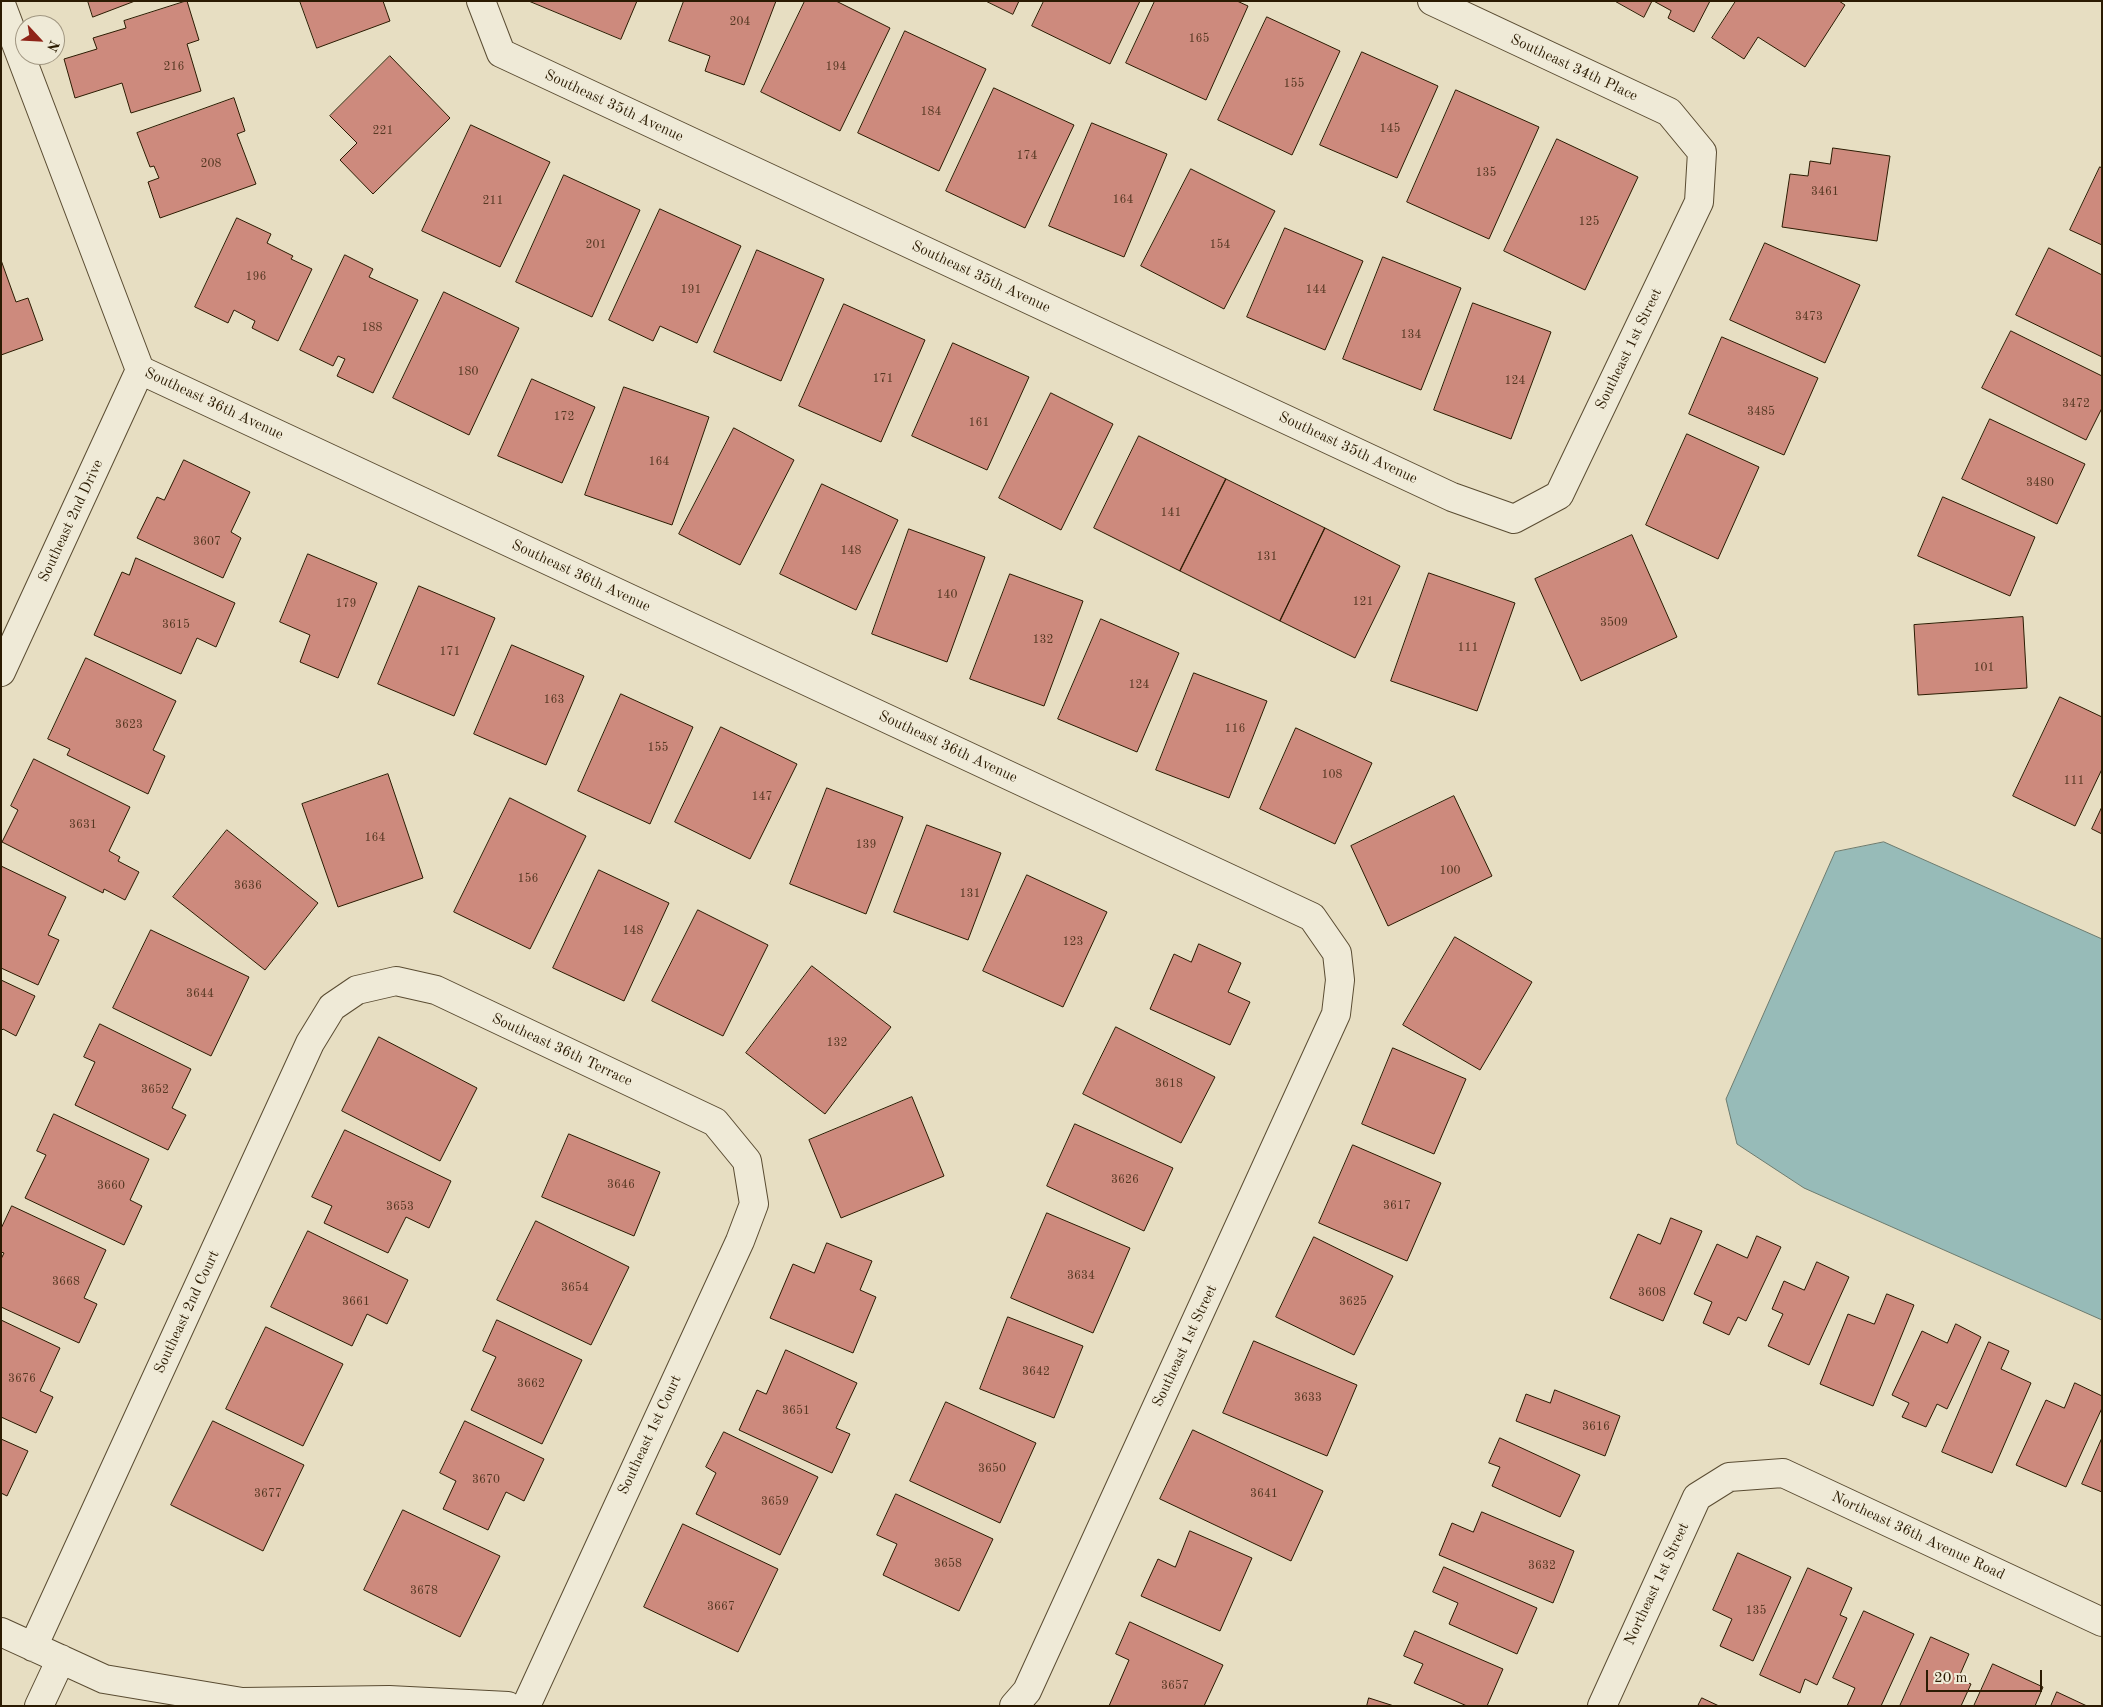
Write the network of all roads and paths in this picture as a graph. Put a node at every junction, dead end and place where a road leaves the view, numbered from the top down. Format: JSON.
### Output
{"nodes":[{"id":1,"x":481,"y":1,"type":"edge"},
{"id":2,"x":1432,"y":1,"type":"edge"},
{"id":3,"x":1,"y":4,"type":"edge"},
{"id":4,"x":1702,"y":152,"type":"joint"},
{"id":5,"x":140,"y":370,"type":"junction"},
{"id":6,"x":1514,"y":519,"type":"joint"},
{"id":7,"x":1,"y":672,"type":"edge"},
{"id":8,"x":1340,"y":980,"type":"joint"},
{"id":9,"x":357,"y":990,"type":"joint"},
{"id":10,"x":747,"y":1161,"type":"joint"},
{"id":11,"x":1729,"y":1477,"type":"joint"},
{"id":12,"x":2102,"y":1622,"type":"edge"},
{"id":13,"x":11,"y":1642,"type":"edge"},
{"id":14,"x":61,"y":1659,"type":"junction"},
{"id":15,"x":39,"y":1706,"type":"edge"},
{"id":16,"x":508,"y":1706,"type":"edge"},
{"id":17,"x":526,"y":1706,"type":"edge"},
{"id":18,"x":1014,"y":1706,"type":"edge"},
{"id":19,"x":1602,"y":1706,"type":"edge"}],
"edges":[{"from":1,"to":6,"type":"street","name":"Southeast 35th Avenue"},
{"from":2,"to":4,"type":"street","name":"Southeast 34th Place"},
{"from":3,"to":5,"type":"street","name":"Southeast 36th Avenue"},
{"from":4,"to":6,"type":"street","name":"Southeast 1st Street"},
{"from":5,"to":7,"type":"street","name":"Southeast 2nd Drive"},
{"from":5,"to":8,"type":"street","name":"Southeast 36th Avenue"},
{"from":8,"to":18,"type":"street","name":"Southeast 1st Street"},
{"from":9,"to":10,"type":"street","name":"Southeast 36th Terrace"},
{"from":9,"to":13,"type":"street","name":"Southeast 2nd Court"},
{"from":10,"to":17,"type":"street","name":"Southeast 1st Court"},
{"from":11,"to":12,"type":"street","name":"Northeast 36th Avenue Road"},
{"from":11,"to":19,"type":"street","name":"Northeast 1st Street"},
{"from":13,"to":14,"type":"street"},
{"from":14,"to":15,"type":"street"},
{"from":14,"to":16,"type":"street"}]}
